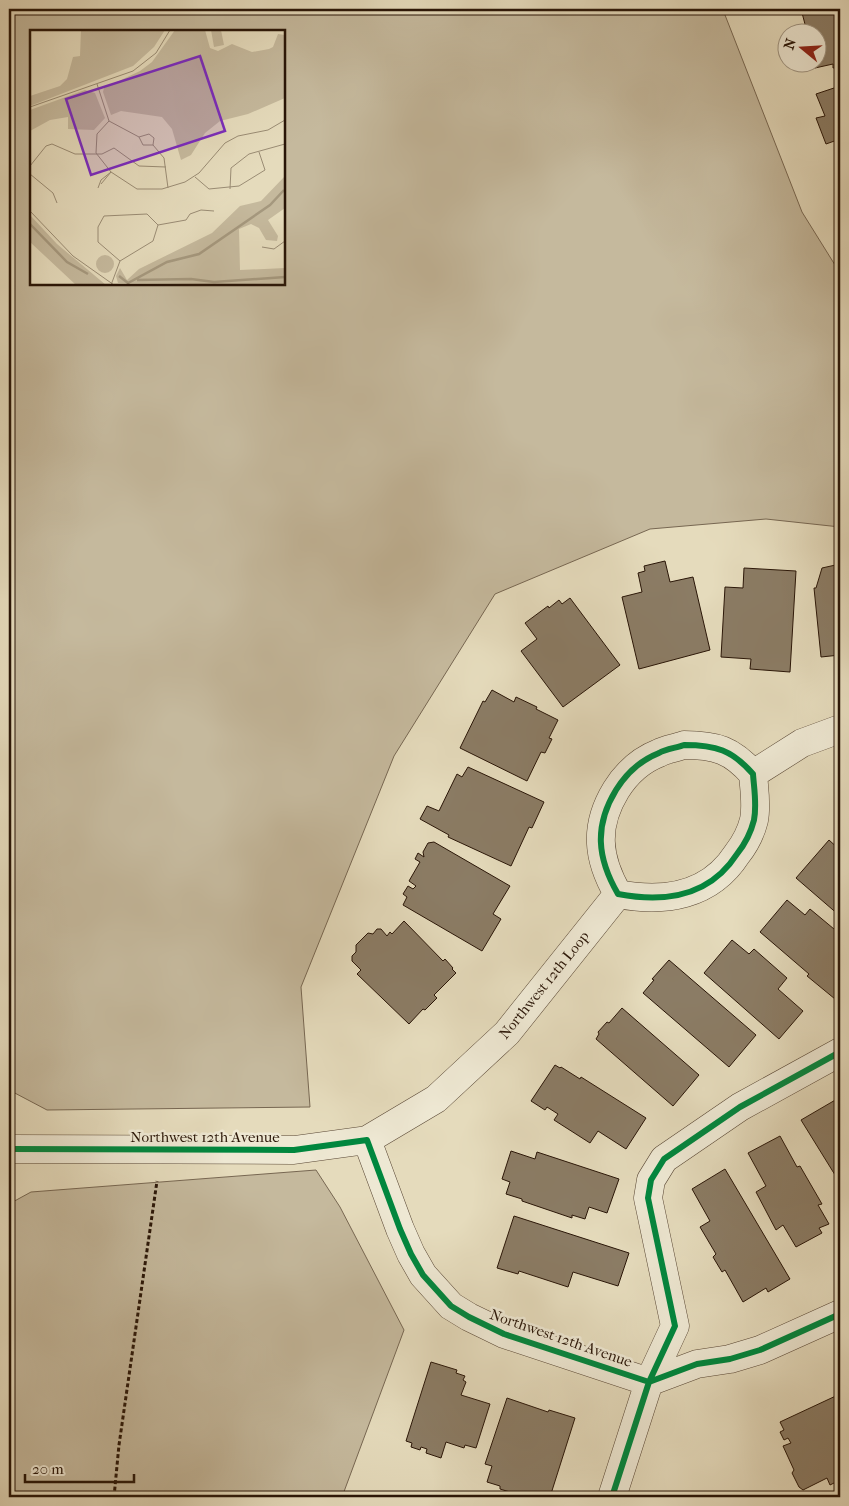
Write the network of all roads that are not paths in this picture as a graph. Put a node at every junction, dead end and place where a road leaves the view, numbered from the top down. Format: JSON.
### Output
{"nodes":[{"id":1,"x":840,"y":729,"type":"edge"},
{"id":2,"x":754,"y":774,"type":"junction"},
{"id":3,"x":618,"y":894,"type":"junction"},
{"id":4,"x":840,"y":1052,"type":"edge"},
{"id":5,"x":366,"y":1140,"type":"junction"},
{"id":6,"x":9,"y":1149,"type":"edge"},
{"id":7,"x":840,"y":1314,"type":"edge"},
{"id":8,"x":649,"y":1382,"type":"junction"},
{"id":9,"x":612,"y":1497,"type":"edge"}],
"edges":[{"from":1,"to":2,"type":"street"},
{"from":2,"to":3,"type":"street"},
{"from":2,"to":3,"type":"street"},
{"from":3,"to":5,"type":"street","name":"Northwest 12th Loop"},
{"from":4,"to":8,"type":"street"},
{"from":5,"to":6,"type":"street","name":"Northwest 12th Avenue"},
{"from":5,"to":8,"type":"street","name":"Northwest 12th Avenue"},
{"from":7,"to":8,"type":"street"},
{"from":8,"to":9,"type":"street"}]}
